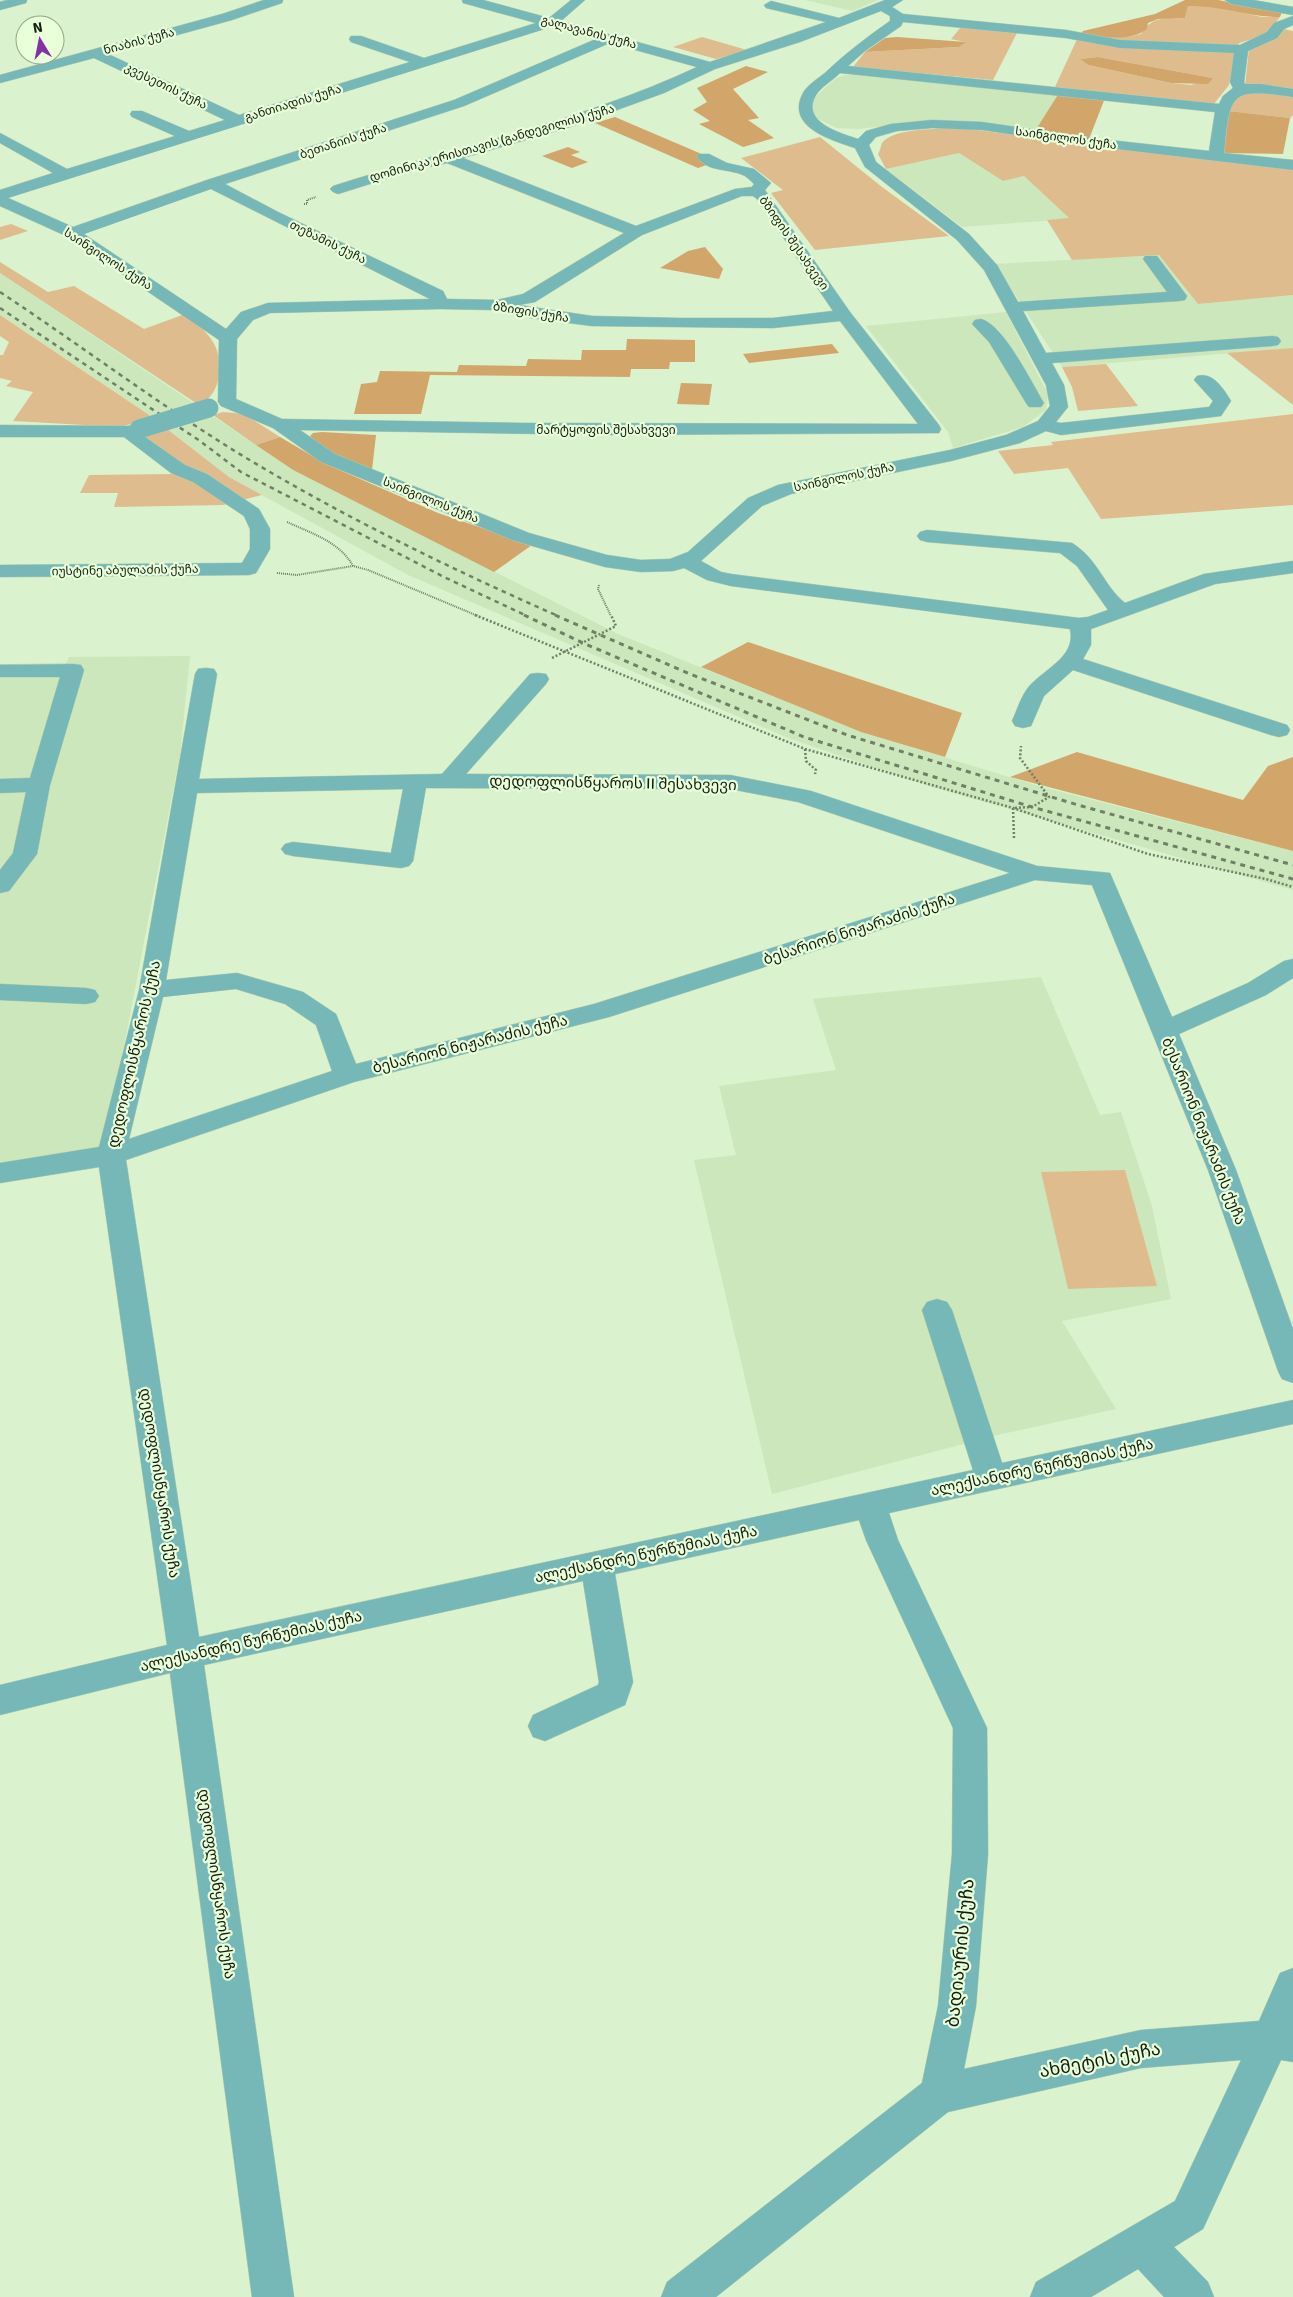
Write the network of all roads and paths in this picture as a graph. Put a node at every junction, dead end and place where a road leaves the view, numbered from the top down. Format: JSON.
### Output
{"nodes":[{"id":1,"x":20,"y":0,"type":"edge"},
{"id":2,"x":277,"y":0,"type":"edge"},
{"id":3,"x":468,"y":0,"type":"edge"},
{"id":4,"x":579,"y":0,"type":"edge"},
{"id":5,"x":1231,"y":0,"type":"edge"},
{"id":6,"x":771,"y":4,"type":"dead end"},
{"id":7,"x":889,"y":4,"type":"edge"},
{"id":8,"x":0,"y":6,"type":"edge"},
{"id":9,"x":1293,"y":11,"type":"edge"},
{"id":10,"x":896,"y":17,"type":"junction"},
{"id":11,"x":970,"y":19,"type":"junction"},
{"id":12,"x":1293,"y":20,"type":"edge"},
{"id":13,"x":1032,"y":21,"type":"dead end"},
{"id":14,"x":552,"y":22,"type":"junction"},
{"id":15,"x":841,"y":22,"type":"junction"},
{"id":16,"x":356,"y":38,"type":"dead end"},
{"id":17,"x":610,"y":38,"type":"junction"},
{"id":18,"x":1242,"y":49,"type":"junction"},
{"id":19,"x":95,"y":52,"type":"junction"},
{"id":20,"x":424,"y":62,"type":"junction"},
{"id":21,"x":710,"y":66,"type":"junction"},
{"id":22,"x":837,"y":69,"type":"junction"},
{"id":23,"x":0,"y":78,"type":"edge"},
{"id":24,"x":1243,"y":89,"type":"junction"},
{"id":25,"x":1292,"y":92,"type":"edge"},
{"id":26,"x":1224,"y":109,"type":"junction"},
{"id":27,"x":137,"y":114,"type":"dead end"},
{"id":28,"x":237,"y":120,"type":"junction"},
{"id":29,"x":188,"y":136,"type":"junction"},
{"id":30,"x":0,"y":137,"type":"edge"},
{"id":31,"x":861,"y":145,"type":"junction"},
{"id":32,"x":1216,"y":156,"type":"junction"},
{"id":33,"x":704,"y":157,"type":"dead end"},
{"id":34,"x":1293,"y":157,"type":"edge"},
{"id":35,"x":448,"y":158,"type":"junction"},
{"id":36,"x":1251,"y":160,"type":"junction"},
{"id":37,"x":1293,"y":165,"type":"edge"},
{"id":38,"x":65,"y":174,"type":"junction"},
{"id":39,"x":212,"y":183,"type":"junction"},
{"id":40,"x":338,"y":189,"type":"dead end"},
{"id":41,"x":756,"y":191,"type":"junction"},
{"id":42,"x":0,"y":195,"type":"edge"},
{"id":43,"x":0,"y":200,"type":"edge"},
{"id":44,"x":636,"y":232,"type":"junction"},
{"id":45,"x":72,"y":233,"type":"junction"},
{"id":46,"x":1151,"y":259,"type":"dead end"},
{"id":47,"x":529,"y":298,"type":"junction"},
{"id":48,"x":441,"y":304,"type":"junction"},
{"id":49,"x":495,"y":305,"type":"junction"},
{"id":50,"x":1012,"y":307,"type":"junction"},
{"id":51,"x":700,"y":313,"type":"dead end"},
{"id":52,"x":844,"y":315,"type":"junction"},
{"id":53,"x":982,"y":324,"type":"dead end"},
{"id":54,"x":1028,"y":336,"type":"junction"},
{"id":55,"x":228,"y":338,"type":"junction"},
{"id":56,"x":996,"y":339,"type":"junction"},
{"id":57,"x":1272,"y":341,"type":"dead end"},
{"id":58,"x":1040,"y":359,"type":"junction"},
{"id":59,"x":1203,"y":380,"type":"dead end"},
{"id":60,"x":227,"y":402,"type":"junction"},
{"id":61,"x":1035,"y":403,"type":"dead end"},
{"id":62,"x":279,"y":424,"type":"junction"},
{"id":63,"x":1044,"y":425,"type":"junction"},
{"id":64,"x":932,"y":429,"type":"joint"},
{"id":65,"x":134,"y":430,"type":"junction"},
{"id":66,"x":0,"y":431,"type":"edge"},
{"id":67,"x":252,"y":513,"type":"junction"},
{"id":68,"x":927,"y":536,"type":"dead end"},
{"id":69,"x":605,"y":560,"type":"junction"},
{"id":70,"x":685,"y":560,"type":"junction"},
{"id":71,"x":353,"y":566,"type":"junction"},
{"id":72,"x":1293,"y":568,"type":"edge"},
{"id":73,"x":249,"y":569,"type":"junction"},
{"id":74,"x":0,"y":571,"type":"edge"},
{"id":75,"x":1122,"y":611,"type":"junction"},
{"id":76,"x":1079,"y":624,"type":"junction"},
{"id":77,"x":566,"y":651,"type":"junction"},
{"id":78,"x":1069,"y":662,"type":"junction"},
{"id":79,"x":0,"y":672,"type":"edge"},
{"id":80,"x":206,"y":674,"type":"dead end"},
{"id":81,"x":538,"y":679,"type":"joint"},
{"id":82,"x":1023,"y":721,"type":"joint"},
{"id":83,"x":1279,"y":730,"type":"dead end"},
{"id":84,"x":416,"y":781,"type":"junction"},
{"id":85,"x":448,"y":781,"type":"junction"},
{"id":86,"x":39,"y":785,"type":"junction"},
{"id":87,"x":0,"y":786,"type":"edge"},
{"id":88,"x":186,"y":786,"type":"junction"},
{"id":89,"x":1013,"y":808,"type":"junction"},
{"id":90,"x":293,"y":849,"type":"dead end"},
{"id":91,"x":1034,"y":873,"type":"junction"},
{"id":92,"x":0,"y":886,"type":"edge"},
{"id":93,"x":1293,"y":887,"type":"edge"},
{"id":94,"x":1293,"y":967,"type":"edge"},
{"id":95,"x":152,"y":990,"type":"junction"},
{"id":96,"x":0,"y":992,"type":"edge"},
{"id":97,"x":86,"y":996,"type":"dead end"},
{"id":98,"x":1164,"y":1031,"type":"junction"},
{"id":99,"x":347,"y":1075,"type":"junction"},
{"id":100,"x":111,"y":1156,"type":"junction"},
{"id":101,"x":0,"y":1173,"type":"edge"},
{"id":102,"x":936,"y":1310,"type":"dead end"},
{"id":103,"x":1293,"y":1371,"type":"edge"},
{"id":104,"x":1293,"y":1412,"type":"edge"},
{"id":105,"x":991,"y":1478,"type":"junction"},
{"id":106,"x":870,"y":1504,"type":"junction"},
{"id":107,"x":597,"y":1564,"type":"junction"},
{"id":108,"x":185,"y":1655,"type":"junction"},
{"id":109,"x":0,"y":1700,"type":"edge"},
{"id":110,"x":545,"y":1726,"type":"dead end"},
{"id":111,"x":1293,"y":1986,"type":"edge"},
{"id":112,"x":1282,"y":2041,"type":"edge"},
{"id":113,"x":939,"y":2094,"type":"junction"},
{"id":114,"x":1142,"y":2243,"type":"junction"},
{"id":115,"x":274,"y":2297,"type":"edge"},
{"id":116,"x":682,"y":2297,"type":"edge"},
{"id":117,"x":1051,"y":2297,"type":"edge"},
{"id":118,"x":1193,"y":2297,"type":"edge"}],
"edges":[{"from":1,"to":8,"type":"street"},
{"from":2,"to":19,"type":"street","name":"ნიაბის ქუჩა"},
{"from":3,"to":14,"type":"street","name":"გალავანის ქუჩა"},
{"from":4,"to":14,"type":"street","name":"განთიადის ქუჩა"},
{"from":5,"to":9,"type":"street"},
{"from":6,"to":15,"type":"street"},
{"from":7,"to":10,"type":"street"},
{"from":7,"to":11,"type":"street"},
{"from":7,"to":15,"type":"street","name":"დომინიკა ერისთავის (განდეგილის) ქუჩა"},
{"from":10,"to":11,"type":"street"},
{"from":10,"to":22,"type":"street"},
{"from":11,"to":13,"type":"street"},
{"from":11,"to":18,"type":"street"},
{"from":12,"to":18,"type":"street"},
{"from":14,"to":17,"type":"street","name":"გალავანის ქუჩა"},
{"from":14,"to":20,"type":"street","name":"განთიადის ქუჩა"},
{"from":15,"to":21,"type":"street","name":"დომინიკა ერისთავის (განდეგილის) ქუჩა"},
{"from":16,"to":20,"type":"street"},
{"from":17,"to":21,"type":"street","name":"გალავანის ქუჩა"},
{"from":17,"to":39,"type":"street","name":"ბეთანიის ქუჩა"},
{"from":18,"to":24,"type":"street"},
{"from":19,"to":23,"type":"street","name":"ნიაბის ქუჩა"},
{"from":19,"to":28,"type":"street","name":"კვესეთის ქუჩა"},
{"from":20,"to":28,"type":"street","name":"განთიადის ქუჩა"},
{"from":21,"to":35,"type":"street","name":"დომინიკა ერისთავის (განდეგილის) ქუჩა"},
{"from":22,"to":26,"type":"street"},
{"from":22,"to":31,"type":"street"},
{"from":24,"to":25,"type":"street"},
{"from":24,"to":26,"type":"street"},
{"from":26,"to":32,"type":"street"},
{"from":27,"to":29,"type":"street"},
{"from":28,"to":29,"type":"street","name":"განთიადის ქუჩა"},
{"from":29,"to":38,"type":"street","name":"განთიადის ქუჩა"},
{"from":30,"to":38,"type":"street"},
{"from":31,"to":32,"type":"street","name":"საინგილოს ქუჩა"},
{"from":31,"to":50,"type":"street","name":"საინგილოს ქუჩა"},
{"from":32,"to":36,"type":"street","name":"საინგილოს ქუჩა"},
{"from":33,"to":41,"type":"street"},
{"from":34,"to":36,"type":"street"},
{"from":35,"to":40,"type":"street","name":"დომინიკა ერისთავის (განდეგილის) ქუჩა"},
{"from":35,"to":44,"type":"street"},
{"from":36,"to":37,"type":"street","name":"საინგილოს ქუჩა"},
{"from":38,"to":42,"type":"street","name":"განთიადის ქუჩა"},
{"from":39,"to":45,"type":"street","name":"ბეთანიის ქუჩა"},
{"from":39,"to":48,"type":"street","name":"თეზამის ქუჩა"},
{"from":41,"to":44,"type":"street","name":"ბზიფის შესახვევი"},
{"from":41,"to":52,"type":"street","name":"ბზიფის შესახვევი"},
{"from":43,"to":45,"type":"street","name":"საინგილოს ქუჩა"},
{"from":44,"to":47,"type":"street","name":"ბზიფის შესახვევი"},
{"from":45,"to":55,"type":"street","name":"საინგილოს ქუჩა"},
{"from":46,"to":50,"type":"street"},
{"from":47,"to":49,"type":"street","name":"ბზიფის შესახვევი"},
{"from":47,"to":51,"type":"street"},
{"from":48,"to":49,"type":"street","name":"ბზიფის ქუჩა"},
{"from":48,"to":55,"type":"street","name":"ბზიფის ქუჩა"},
{"from":49,"to":52,"type":"street","name":"ბზიფის ქუჩა"},
{"from":50,"to":54,"type":"street","name":"საინგილოს ქუჩა"},
{"from":52,"to":64,"type":"street","name":"ბზიფის შესახვევი"},
{"from":53,"to":56,"type":"street"},
{"from":54,"to":56,"type":"street"},
{"from":54,"to":58,"type":"street","name":"საინგილოს ქუჩა"},
{"from":55,"to":60,"type":"street"},
{"from":56,"to":61,"type":"street"},
{"from":57,"to":58,"type":"street"},
{"from":58,"to":63,"type":"street","name":"საინგილოს ქუჩა"},
{"from":59,"to":63,"type":"street"},
{"from":60,"to":62,"type":"street","name":"საინგილოს ქუჩა"},
{"from":60,"to":65,"type":"street","bridge":true},
{"from":62,"to":64,"type":"street","name":"მარტყოფის შესახვევი"},
{"from":62,"to":69,"type":"street","name":"საინგილოს ქუჩა"},
{"from":63,"to":70,"type":"street","name":"საინგილოს ქუჩა"},
{"from":65,"to":66,"type":"street"},
{"from":65,"to":67,"type":"street"},
{"from":67,"to":71,"type":"path"},
{"from":67,"to":73,"type":"street"},
{"from":68,"to":75,"type":"street"},
{"from":69,"to":70,"type":"street","name":"საინგილოს ქუჩა"},
{"from":69,"to":77,"type":"path"},
{"from":70,"to":76,"type":"street"},
{"from":71,"to":73,"type":"path"},
{"from":71,"to":77,"type":"path"},
{"from":72,"to":75,"type":"street"},
{"from":73,"to":74,"type":"street","name":"იუსტინე აბულაძის ქუჩა"},
{"from":75,"to":76,"type":"street"},
{"from":76,"to":78,"type":"street"},
{"from":77,"to":81,"type":"path"},
{"from":77,"to":89,"type":"path"},
{"from":78,"to":82,"type":"street"},
{"from":78,"to":83,"type":"street"},
{"from":79,"to":86,"type":"street"},
{"from":80,"to":88,"type":"street","name":"დედოფლისწყაროს ქუჩა"},
{"from":81,"to":85,"type":"street"},
{"from":82,"to":89,"type":"path"},
{"from":84,"to":85,"type":"street","name":"დედოფლისწყაროს II შესახვევი"},
{"from":84,"to":88,"type":"street","name":"დედოფლისწყაროს II შესახვევი"},
{"from":84,"to":90,"type":"street"},
{"from":85,"to":91,"type":"street","name":"დედოფლისწყაროს II შესახვევი"},
{"from":86,"to":87,"type":"street"},
{"from":86,"to":92,"type":"street"},
{"from":88,"to":95,"type":"street","name":"დედოფლისწყაროს ქუჩა"},
{"from":89,"to":91,"type":"path"},
{"from":89,"to":93,"type":"path"},
{"from":91,"to":98,"type":"street","name":"ბესარიონ ნიჟარაძის ქუჩა"},
{"from":91,"to":99,"type":"street","name":"ბესარიონ ნიჟარაძის ქუჩა"},
{"from":94,"to":98,"type":"street"},
{"from":95,"to":99,"type":"street"},
{"from":95,"to":100,"type":"street","name":"დედოფლისწყაროს ქუჩა"},
{"from":96,"to":97,"type":"street"},
{"from":98,"to":103,"type":"street","name":"ბესარიონ ნიჟარაძის ქუჩა"},
{"from":99,"to":100,"type":"street","name":"ბესარიონ ნიჟარაძის ქუჩა"},
{"from":100,"to":101,"type":"street","name":"ბესარიონ ნიჟარაძის ქუჩა"},
{"from":100,"to":108,"type":"street","name":"დედოფლისწყაროს ქუჩა"},
{"from":102,"to":105,"type":"street"},
{"from":104,"to":105,"type":"street","name":"ალექსანდრე წურწუმიას ქუჩა"},
{"from":105,"to":106,"type":"street","name":"ალექსანდრე წურწუმიას ქუჩა"},
{"from":106,"to":107,"type":"street","name":"ალექსანდრე წურწუმიას ქუჩა"},
{"from":106,"to":113,"type":"street","name":"ბადიაურის ქუჩა"},
{"from":107,"to":108,"type":"street","name":"ალექსანდრე წურწუმიას ქუჩა"},
{"from":107,"to":110,"type":"street"},
{"from":108,"to":109,"type":"street","name":"ალექსანდრე წურწუმიას ქუჩა"},
{"from":108,"to":115,"type":"street","name":"დედოფლისწყაროს ქუჩა"},
{"from":111,"to":112,"type":"street"},
{"from":112,"to":113,"type":"street","name":"ახმეტის ქუჩა"},
{"from":112,"to":114,"type":"street"},
{"from":113,"to":116,"type":"street"},
{"from":114,"to":117,"type":"street"},
{"from":114,"to":118,"type":"street"}]}
